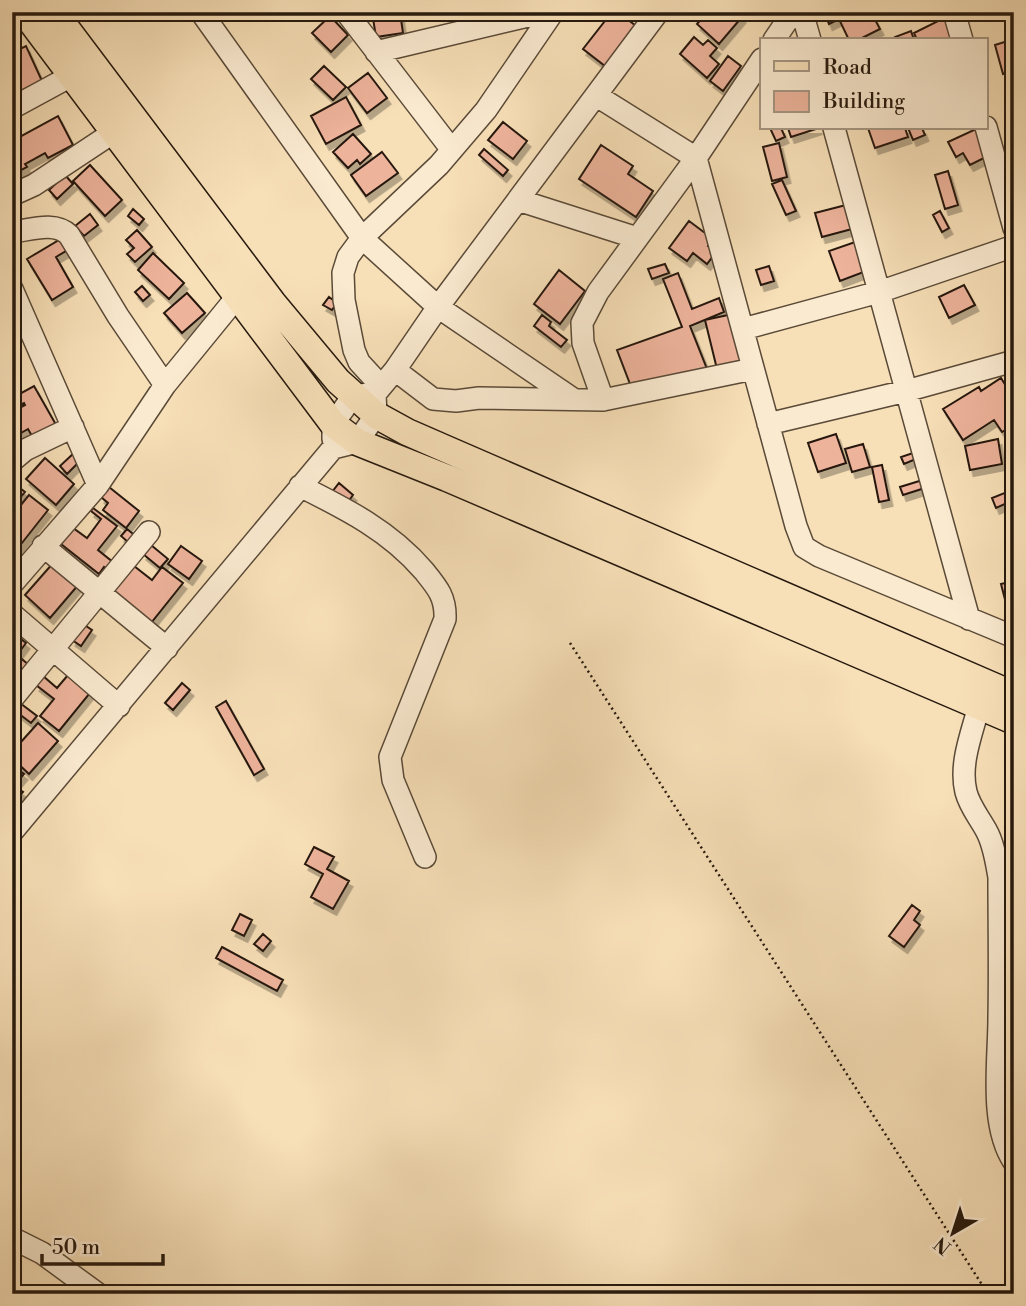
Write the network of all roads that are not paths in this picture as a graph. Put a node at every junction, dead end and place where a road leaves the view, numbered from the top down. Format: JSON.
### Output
{"nodes":[{"id":1,"x":24,"y":12,"type":"edge"},
{"id":2,"x":54,"y":12,"type":"edge"},
{"id":3,"x":201,"y":12,"type":"edge"},
{"id":4,"x":346,"y":12,"type":"edge"},
{"id":5,"x":545,"y":12,"type":"edge"},
{"id":6,"x":553,"y":12,"type":"edge"},
{"id":7,"x":659,"y":12,"type":"edge"},
{"id":8,"x":954,"y":12,"type":"edge"},
{"id":9,"x":787,"y":15,"type":"edge"},
{"id":10,"x":775,"y":38,"type":"edge"},
{"id":11,"x":808,"y":38,"type":"edge"},
{"id":12,"x":961,"y":38,"type":"edge"},
{"id":13,"x":376,"y":52,"type":"junction"},
{"id":14,"x":760,"y":62,"type":"edge"},
{"id":15,"x":71,"y":76,"type":"junction"},
{"id":16,"x":597,"y":96,"type":"junction"},
{"id":17,"x":12,"y":108,"type":"edge"},
{"id":18,"x":835,"y":130,"type":"edge"},
{"id":19,"x":987,"y":130,"type":"edge"},
{"id":20,"x":114,"y":132,"type":"junction"},
{"id":21,"x":452,"y":150,"type":"junction"},
{"id":22,"x":696,"y":158,"type":"junction"},
{"id":23,"x":12,"y":195,"type":"edge"},
{"id":24,"x":518,"y":200,"type":"junction"},
{"id":25,"x":1014,"y":228,"type":"edge"},
{"id":26,"x":12,"y":232,"type":"edge"},
{"id":27,"x":362,"y":238,"type":"junction"},
{"id":28,"x":638,"y":239,"type":"junction"},
{"id":29,"x":1014,"y":246,"type":"edge"},
{"id":30,"x":12,"y":289,"type":"edge"},
{"id":31,"x":878,"y":292,"type":"junction"},
{"id":32,"x":236,"y":298,"type":"junction"},
{"id":33,"x":438,"y":307,"type":"junction"},
{"id":34,"x":743,"y":329,"type":"junction"},
{"id":35,"x":1014,"y":361,"type":"edge"},
{"id":36,"x":753,"y":369,"type":"junction"},
{"id":37,"x":165,"y":385,"type":"junction"},
{"id":38,"x":906,"y":391,"type":"junction"},
{"id":39,"x":376,"y":392,"type":"junction"},
{"id":40,"x":573,"y":399,"type":"junction"},
{"id":41,"x":603,"y":400,"type":"junction"},
{"id":42,"x":768,"y":424,"type":"junction"},
{"id":43,"x":73,"y":427,"type":"junction"},
{"id":44,"x":341,"y":438,"type":"junction"},
{"id":45,"x":12,"y":461,"type":"edge"},
{"id":46,"x":98,"y":485,"type":"junction"},
{"id":47,"x":300,"y":486,"type":"junction"},
{"id":48,"x":149,"y":532,"type":"dead end"},
{"id":49,"x":43,"y":547,"type":"junction"},
{"id":50,"x":12,"y":584,"type":"edge"},
{"id":51,"x":100,"y":593,"type":"junction"},
{"id":52,"x":12,"y":614,"type":"edge"},
{"id":53,"x":970,"y":619,"type":"junction"},
{"id":54,"x":1014,"y":637,"type":"edge"},
{"id":55,"x":167,"y":648,"type":"junction"},
{"id":56,"x":54,"y":650,"type":"junction"},
{"id":57,"x":1014,"y":695,"type":"edge"},
{"id":58,"x":12,"y":699,"type":"edge"},
{"id":59,"x":119,"y":706,"type":"junction"},
{"id":60,"x":979,"y":706,"type":"junction"},
{"id":61,"x":1014,"y":721,"type":"edge"},
{"id":62,"x":12,"y":832,"type":"edge"},
{"id":63,"x":425,"y":857,"type":"dead end"},
{"id":64,"x":1014,"y":1162,"type":"edge"},
{"id":65,"x":12,"y":1238,"type":"edge"},
{"id":66,"x":98,"y":1294,"type":"edge"}],
"edges":[{"from":1,"to":15,"type":"main road"},
{"from":2,"to":39,"type":"main road"},
{"from":3,"to":27,"type":"street"},
{"from":4,"to":13,"type":"street"},
{"from":5,"to":13,"type":"street"},
{"from":6,"to":21,"type":"street"},
{"from":7,"to":16,"type":"street"},
{"from":8,"to":12,"type":"street"},
{"from":9,"to":10,"type":"street"},
{"from":9,"to":11,"type":"street"},
{"from":13,"to":21,"type":"street"},
{"from":14,"to":22,"type":"street"},
{"from":15,"to":17,"type":"street"},
{"from":15,"to":20,"type":"main road"},
{"from":16,"to":22,"type":"street"},
{"from":16,"to":24,"type":"street"},
{"from":18,"to":31,"type":"street"},
{"from":19,"to":25,"type":"street"},
{"from":20,"to":23,"type":"street"},
{"from":20,"to":32,"type":"main road"},
{"from":21,"to":27,"type":"street"},
{"from":22,"to":28,"type":"street"},
{"from":22,"to":34,"type":"street"},
{"from":24,"to":28,"type":"street"},
{"from":24,"to":33,"type":"street"},
{"from":26,"to":37,"type":"street"},
{"from":27,"to":33,"type":"street"},
{"from":27,"to":39,"type":"street"},
{"from":28,"to":41,"type":"street"},
{"from":29,"to":31,"type":"street"},
{"from":30,"to":43,"type":"street"},
{"from":31,"to":34,"type":"street"},
{"from":31,"to":38,"type":"street"},
{"from":32,"to":37,"type":"street"},
{"from":32,"to":44,"type":"main road"},
{"from":33,"to":39,"type":"street"},
{"from":33,"to":40,"type":"street"},
{"from":34,"to":36,"type":"street"},
{"from":35,"to":38,"type":"street"},
{"from":36,"to":41,"type":"street"},
{"from":36,"to":42,"type":"street"},
{"from":37,"to":46,"type":"street"},
{"from":38,"to":42,"type":"street"},
{"from":38,"to":53,"type":"street"},
{"from":39,"to":40,"type":"street"},
{"from":39,"to":44,"type":"street"},
{"from":39,"to":44,"type":"street"},
{"from":39,"to":57,"type":"main road"},
{"from":40,"to":41,"type":"street"},
{"from":42,"to":53,"type":"street"},
{"from":43,"to":45,"type":"street"},
{"from":43,"to":46,"type":"street"},
{"from":44,"to":47,"type":"street"},
{"from":44,"to":60,"type":"main road"},
{"from":46,"to":49,"type":"street"},
{"from":47,"to":55,"type":"street"},
{"from":47,"to":63,"type":"street"},
{"from":48,"to":51,"type":"street"},
{"from":49,"to":50,"type":"street"},
{"from":49,"to":51,"type":"street"},
{"from":51,"to":55,"type":"street"},
{"from":51,"to":56,"type":"street"},
{"from":52,"to":56,"type":"street"},
{"from":53,"to":54,"type":"street"},
{"from":55,"to":59,"type":"street"},
{"from":56,"to":58,"type":"street"},
{"from":56,"to":59,"type":"street"},
{"from":59,"to":62,"type":"street"},
{"from":60,"to":61,"type":"main road"},
{"from":60,"to":64,"type":"street"},
{"from":65,"to":66,"type":"street"}]}
